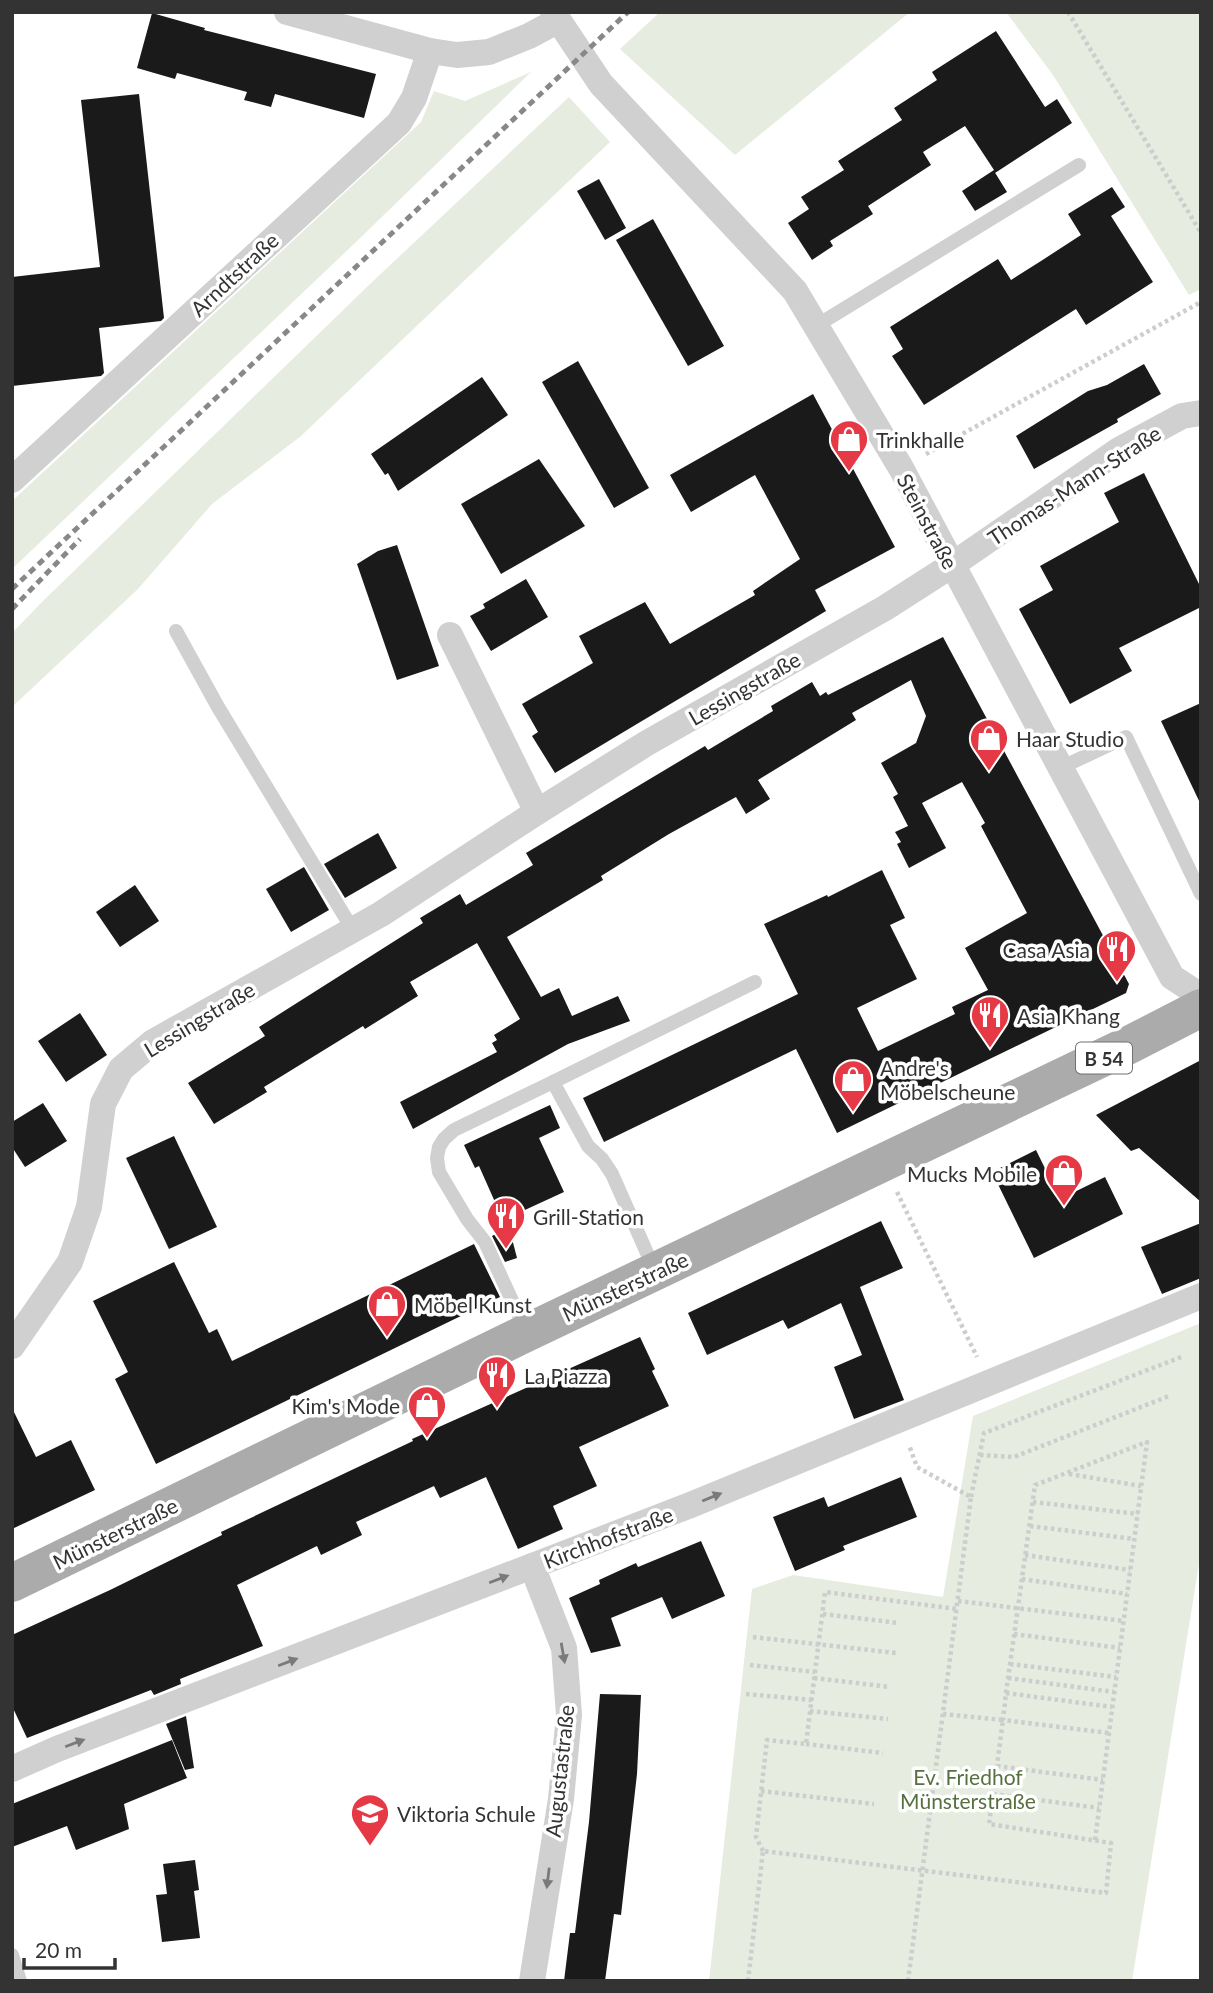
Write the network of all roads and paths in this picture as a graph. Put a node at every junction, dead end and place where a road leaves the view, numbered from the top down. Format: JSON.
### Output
{"nodes":[{"id":1,"x":287,"y":12,"type":"edge"},
{"id":2,"x":1068,"y":12,"type":"edge"},
{"id":3,"x":555,"y":17,"type":"edge"},
{"id":4,"x":430,"y":51,"type":"junction"},
{"id":5,"x":1079,"y":165,"type":"dead end"},
{"id":6,"x":1201,"y":233,"type":"edge"},
{"id":7,"x":1201,"y":302,"type":"edge"},
{"id":8,"x":816,"y":326,"type":"junction"},
{"id":9,"x":1201,"y":413,"type":"edge"},
{"id":10,"x":901,"y":468,"type":"junction"},
{"id":11,"x":12,"y":480,"type":"edge"},
{"id":12,"x":952,"y":565,"type":"junction"},
{"id":13,"x":176,"y":631,"type":"dead end"},
{"id":14,"x":450,"y":635,"type":"dead end"},
{"id":15,"x":1060,"y":768,"type":"junction"},
{"id":16,"x":537,"y":811,"type":"junction"},
{"id":17,"x":1201,"y":894,"type":"edge"},
{"id":18,"x":353,"y":930,"type":"junction"},
{"id":19,"x":755,"y":982,"type":"dead end"},
{"id":20,"x":1201,"y":996,"type":"edge"},
{"id":21,"x":1201,"y":1008,"type":"edge"},
{"id":22,"x":552,"y":1082,"type":"junction"},
{"id":23,"x":883,"y":1163,"type":"junction"},
{"id":24,"x":656,"y":1272,"type":"junction"},
{"id":25,"x":1201,"y":1296,"type":"edge"},
{"id":26,"x":527,"y":1333,"type":"junction"},
{"id":27,"x":12,"y":1346,"type":"edge"},
{"id":28,"x":1184,"y":1356,"type":"dead end"},
{"id":29,"x":989,"y":1383,"type":"junction"},
{"id":30,"x":1169,"y":1396,"type":"dead end"},
{"id":31,"x":900,"y":1421,"type":"junction"},
{"id":32,"x":980,"y":1455,"type":"junction"},
{"id":33,"x":1066,"y":1473,"type":"junction"},
{"id":34,"x":1141,"y":1486,"type":"junction"},
{"id":35,"x":971,"y":1497,"type":"junction"},
{"id":36,"x":1033,"y":1502,"type":"junction"},
{"id":37,"x":1138,"y":1514,"type":"junction"},
{"id":38,"x":1030,"y":1526,"type":"junction"},
{"id":39,"x":1134,"y":1539,"type":"junction"},
{"id":40,"x":1026,"y":1555,"type":"junction"},
{"id":41,"x":532,"y":1566,"type":"junction"},
{"id":42,"x":1130,"y":1570,"type":"junction"},
{"id":43,"x":1022,"y":1579,"type":"junction"},
{"id":44,"x":12,"y":1583,"type":"edge"},
{"id":45,"x":1127,"y":1594,"type":"junction"},
{"id":46,"x":958,"y":1601,"type":"junction"},
{"id":47,"x":957,"y":1609,"type":"junction"},
{"id":48,"x":1018,"y":1609,"type":"junction"},
{"id":49,"x":822,"y":1614,"type":"junction"},
{"id":50,"x":1124,"y":1621,"type":"junction"},
{"id":51,"x":899,"y":1623,"type":"dead end"},
{"id":52,"x":1014,"y":1634,"type":"junction"},
{"id":53,"x":753,"y":1637,"type":"dead end"},
{"id":54,"x":819,"y":1644,"type":"junction"},
{"id":55,"x":1120,"y":1648,"type":"junction"},
{"id":56,"x":896,"y":1653,"type":"dead end"},
{"id":57,"x":1010,"y":1664,"type":"junction"},
{"id":58,"x":750,"y":1665,"type":"dead end"},
{"id":59,"x":815,"y":1675,"type":"junction"},
{"id":60,"x":1116,"y":1677,"type":"junction"},
{"id":61,"x":1008,"y":1678,"type":"junction"},
{"id":62,"x":890,"y":1686,"type":"dead end"},
{"id":63,"x":1114,"y":1692,"type":"junction"},
{"id":64,"x":746,"y":1693,"type":"dead end"},
{"id":65,"x":1006,"y":1693,"type":"junction"},
{"id":66,"x":811,"y":1700,"type":"junction"},
{"id":67,"x":1112,"y":1707,"type":"junction"},
{"id":68,"x":810,"y":1711,"type":"junction"},
{"id":69,"x":943,"y":1714,"type":"junction"},
{"id":70,"x":888,"y":1719,"type":"dead end"},
{"id":71,"x":1003,"y":1720,"type":"junction"},
{"id":72,"x":1109,"y":1733,"type":"junction"},
{"id":73,"x":806,"y":1744,"type":"junction"},
{"id":74,"x":883,"y":1754,"type":"dead end"},
{"id":75,"x":997,"y":1766,"type":"junction"},
{"id":76,"x":12,"y":1769,"type":"edge"},
{"id":77,"x":1103,"y":1780,"type":"junction"},
{"id":78,"x":761,"y":1791,"type":"junction"},
{"id":79,"x":993,"y":1794,"type":"junction"},
{"id":80,"x":874,"y":1804,"type":"dead end"},
{"id":81,"x":1099,"y":1808,"type":"junction"},
{"id":82,"x":1095,"y":1840,"type":"junction"},
{"id":83,"x":763,"y":1851,"type":"junction"},
{"id":84,"x":923,"y":1870,"type":"junction"},
{"id":85,"x":12,"y":1955,"type":"edge"},
{"id":86,"x":20,"y":1981,"type":"edge"},
{"id":87,"x":531,"y":1981,"type":"edge"},
{"id":88,"x":748,"y":1981,"type":"edge"},
{"id":89,"x":908,"y":1981,"type":"edge"}],
"edges":[{"from":1,"to":4,"type":"street"},
{"from":2,"to":6,"type":"path"},
{"from":3,"to":4,"type":"street"},
{"from":3,"to":8,"type":"street","name":"Steinstraße"},
{"from":4,"to":11,"type":"street","name":"Arndtstraße"},
{"from":5,"to":8,"type":"lane"},
{"from":7,"to":10,"type":"path"},
{"from":8,"to":10,"type":"street","name":"Steinstraße"},
{"from":9,"to":12,"type":"street","name":"Thomas-Mann-Straße"},
{"from":10,"to":12,"type":"street","name":"Steinstraße"},
{"from":12,"to":15,"type":"street","name":"Steinstraße"},
{"from":12,"to":16,"type":"street","name":"Lessingstraße"},
{"from":13,"to":18,"type":"lane"},
{"from":14,"to":16,"type":"street"},
{"from":15,"to":17,"type":"lane"},
{"from":15,"to":20,"type":"street","name":"Steinstraße"},
{"from":16,"to":18,"type":"street","name":"Lessingstraße"},
{"from":18,"to":27,"type":"street","name":"Lessingstraße"},
{"from":19,"to":22,"type":"lane"},
{"from":21,"to":23,"type":"main road","name":"Münsterstraße","number":"B 54"},
{"from":22,"to":24,"type":"lane"},
{"from":22,"to":26,"type":"lane"},
{"from":23,"to":24,"type":"main road","name":"Münsterstraße","number":"B 54"},
{"from":23,"to":29,"type":"path"},
{"from":24,"to":26,"type":"main road","name":"Münsterstraße","number":"B 54"},
{"from":25,"to":29,"type":"street","name":"Kirchhofstraße"},
{"from":26,"to":44,"type":"main road","name":"Münsterstraße","number":"B 54"},
{"from":28,"to":32,"type":"path"},
{"from":29,"to":31,"type":"street","name":"Kirchhofstraße"},
{"from":30,"to":32,"type":"path"},
{"from":31,"to":35,"type":"path"},
{"from":41,"to":31,"type":"street","name":"Kirchhofstraße","one_way":true},
{"from":32,"to":35,"type":"path"},
{"from":33,"to":34,"type":"path"},
{"from":33,"to":34,"type":"path"},
{"from":33,"to":36,"type":"path"},
{"from":34,"to":37,"type":"path"},
{"from":35,"to":46,"type":"path"},
{"from":36,"to":37,"type":"path"},
{"from":36,"to":38,"type":"path"},
{"from":37,"to":39,"type":"path"},
{"from":38,"to":39,"type":"path"},
{"from":38,"to":40,"type":"path"},
{"from":39,"to":42,"type":"path"},
{"from":40,"to":42,"type":"path"},
{"from":40,"to":43,"type":"path"},
{"from":76,"to":41,"type":"street","name":"Kirchhofstraße","one_way":true},
{"from":41,"to":87,"type":"street","name":"Augustastraße","one_way":true},
{"from":42,"to":45,"type":"path"},
{"from":43,"to":45,"type":"path"},
{"from":43,"to":48,"type":"path"},
{"from":45,"to":50,"type":"path"},
{"from":46,"to":47,"type":"path"},
{"from":46,"to":48,"type":"path"},
{"from":47,"to":49,"type":"path"},
{"from":47,"to":69,"type":"path"},
{"from":48,"to":50,"type":"path"},
{"from":48,"to":52,"type":"path"},
{"from":49,"to":51,"type":"path"},
{"from":49,"to":54,"type":"path"},
{"from":50,"to":55,"type":"path"},
{"from":52,"to":55,"type":"path"},
{"from":52,"to":57,"type":"path"},
{"from":53,"to":54,"type":"path"},
{"from":54,"to":56,"type":"path"},
{"from":54,"to":59,"type":"path"},
{"from":55,"to":60,"type":"path"},
{"from":57,"to":60,"type":"path"},
{"from":57,"to":61,"type":"path"},
{"from":58,"to":59,"type":"path"},
{"from":59,"to":62,"type":"path"},
{"from":59,"to":66,"type":"path"},
{"from":60,"to":63,"type":"path"},
{"from":61,"to":63,"type":"path"},
{"from":61,"to":65,"type":"path"},
{"from":63,"to":67,"type":"path"},
{"from":64,"to":66,"type":"path"},
{"from":65,"to":67,"type":"path"},
{"from":65,"to":71,"type":"path"},
{"from":66,"to":68,"type":"path"},
{"from":67,"to":72,"type":"path"},
{"from":68,"to":70,"type":"path"},
{"from":68,"to":73,"type":"path"},
{"from":69,"to":71,"type":"path"},
{"from":69,"to":84,"type":"path"},
{"from":71,"to":72,"type":"path"},
{"from":71,"to":75,"type":"path"},
{"from":72,"to":77,"type":"path"},
{"from":73,"to":74,"type":"path"},
{"from":73,"to":78,"type":"path"},
{"from":75,"to":77,"type":"path"},
{"from":75,"to":79,"type":"path"},
{"from":77,"to":81,"type":"path"},
{"from":78,"to":80,"type":"path"},
{"from":78,"to":83,"type":"path"},
{"from":79,"to":81,"type":"path"},
{"from":79,"to":82,"type":"path"},
{"from":81,"to":82,"type":"path"},
{"from":82,"to":84,"type":"path"},
{"from":83,"to":84,"type":"path"},
{"from":83,"to":88,"type":"path"},
{"from":84,"to":89,"type":"path"},
{"from":85,"to":86,"type":"lane"}]}
